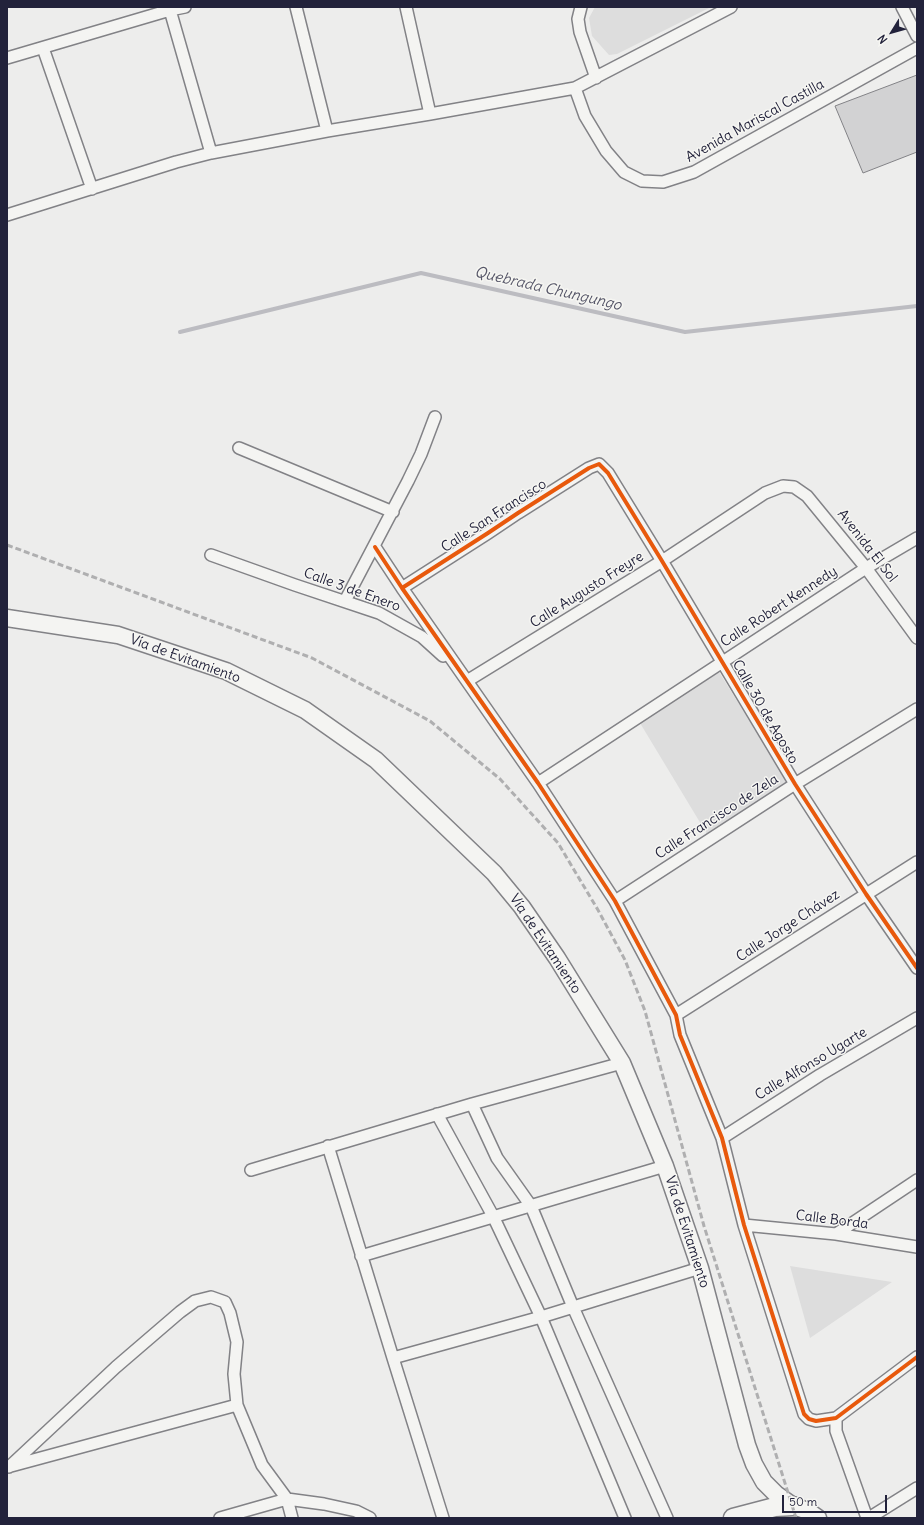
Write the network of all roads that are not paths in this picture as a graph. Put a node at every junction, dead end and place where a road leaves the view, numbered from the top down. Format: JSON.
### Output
{"nodes":[{"id":1,"x":185,"y":7,"type":"edge"},
{"id":2,"x":296,"y":7,"type":"edge"},
{"id":3,"x":406,"y":7,"type":"edge"},
{"id":4,"x":580,"y":7,"type":"edge"},
{"id":5,"x":730,"y":7,"type":"edge"},
{"id":6,"x":902,"y":7,"type":"edge"},
{"id":7,"x":170,"y":10,"type":"junction"},
{"id":8,"x":917,"y":36,"type":"edge"},
{"id":9,"x":43,"y":48,"type":"junction"},
{"id":10,"x":917,"y":48,"type":"edge"},
{"id":11,"x":7,"y":58,"type":"edge"},
{"id":12,"x":596,"y":78,"type":"junction"},
{"id":13,"x":575,"y":88,"type":"junction"},
{"id":14,"x":430,"y":114,"type":"junction"},
{"id":15,"x":326,"y":131,"type":"junction"},
{"id":16,"x":211,"y":153,"type":"junction"},
{"id":17,"x":92,"y":189,"type":"junction"},
{"id":18,"x":7,"y":215,"type":"edge"},
{"id":19,"x":435,"y":417,"type":"dead end"},
{"id":20,"x":239,"y":448,"type":"dead end"},
{"id":21,"x":599,"y":464,"type":"joint"},
{"id":22,"x":783,"y":486,"type":"joint"},
{"id":23,"x":393,"y":512,"type":"junction"},
{"id":24,"x":917,"y":538,"type":"edge"},
{"id":25,"x":375,"y":547,"type":"junction"},
{"id":26,"x":211,"y":555,"type":"dead end"},
{"id":27,"x":662,"y":561,"type":"junction"},
{"id":28,"x":866,"y":568,"type":"junction"},
{"id":29,"x":402,"y":588,"type":"junction"},
{"id":30,"x":345,"y":601,"type":"junction"},
{"id":31,"x":7,"y":618,"type":"edge"},
{"id":32,"x":917,"y":638,"type":"edge"},
{"id":33,"x":723,"y":662,"type":"junction"},
{"id":34,"x":467,"y":681,"type":"junction"},
{"id":35,"x":917,"y":709,"type":"edge"},
{"id":36,"x":538,"y":783,"type":"junction"},
{"id":37,"x":795,"y":784,"type":"junction"},
{"id":38,"x":917,"y":862,"type":"edge"},
{"id":39,"x":866,"y":894,"type":"junction"},
{"id":40,"x":614,"y":901,"type":"junction"},
{"id":41,"x":917,"y":968,"type":"edge"},
{"id":42,"x":676,"y":1015,"type":"junction"},
{"id":43,"x":917,"y":1018,"type":"edge"},
{"id":44,"x":622,"y":1063,"type":"junction"},
{"id":45,"x":472,"y":1104,"type":"junction"},
{"id":46,"x":437,"y":1114,"type":"junction"},
{"id":47,"x":722,"y":1138,"type":"junction"},
{"id":48,"x":328,"y":1146,"type":"junction"},
{"id":49,"x":665,"y":1166,"type":"junction"},
{"id":50,"x":251,"y":1170,"type":"dead end"},
{"id":51,"x":917,"y":1180,"type":"edge"},
{"id":52,"x":531,"y":1206,"type":"junction"},
{"id":53,"x":493,"y":1216,"type":"junction"},
{"id":54,"x":744,"y":1225,"type":"junction"},
{"id":55,"x":836,"y":1234,"type":"junction"},
{"id":56,"x":917,"y":1247,"type":"edge"},
{"id":57,"x":361,"y":1256,"type":"junction"},
{"id":58,"x":700,"y":1268,"type":"junction"},
{"id":59,"x":573,"y":1307,"type":"junction"},
{"id":60,"x":541,"y":1317,"type":"junction"},
{"id":61,"x":917,"y":1357,"type":"edge"},
{"id":62,"x":392,"y":1358,"type":"junction"},
{"id":63,"x":237,"y":1405,"type":"junction"},
{"id":64,"x":836,"y":1418,"type":"junction"},
{"id":65,"x":8,"y":1467,"type":"edge"},
{"id":66,"x":764,"y":1482,"type":"junction"},
{"id":67,"x":917,"y":1488,"type":"edge"},
{"id":68,"x":912,"y":1494,"type":"edge"},
{"id":69,"x":287,"y":1498,"type":"junction"},
{"id":70,"x":793,"y":1506,"type":"junction"},
{"id":71,"x":777,"y":1513,"type":"edge"},
{"id":72,"x":220,"y":1518,"type":"edge"},
{"id":73,"x":292,"y":1518,"type":"edge"},
{"id":74,"x":370,"y":1518,"type":"edge"},
{"id":75,"x":443,"y":1518,"type":"edge"},
{"id":76,"x":625,"y":1518,"type":"edge"},
{"id":77,"x":667,"y":1518,"type":"edge"},
{"id":78,"x":733,"y":1518,"type":"edge"},
{"id":79,"x":818,"y":1518,"type":"edge"},
{"id":80,"x":868,"y":1518,"type":"edge"}],
"edges":[{"from":1,"to":7,"type":"street"},
{"from":2,"to":15,"type":"street"},
{"from":3,"to":14,"type":"street"},
{"from":4,"to":12,"type":"street"},
{"from":5,"to":12,"type":"street"},
{"from":6,"to":8,"type":"street"},
{"from":7,"to":9,"type":"street"},
{"from":7,"to":16,"type":"street"},
{"from":9,"to":11,"type":"street"},
{"from":9,"to":17,"type":"street"},
{"from":10,"to":13,"type":"street","name":"Avenida Mariscal Castilla"},
{"from":12,"to":13,"type":"street"},
{"from":13,"to":14,"type":"street"},
{"from":14,"to":15,"type":"street"},
{"from":15,"to":16,"type":"street"},
{"from":16,"to":17,"type":"street"},
{"from":17,"to":18,"type":"street"},
{"from":19,"to":23,"type":"street"},
{"from":20,"to":23,"type":"street"},
{"from":21,"to":27,"type":"street","name":"Calle 30 de Agosto"},
{"from":21,"to":29,"type":"street","name":"Calle San Francisco"},
{"from":22,"to":27,"type":"street","name":"Calle Augusto Freyre"},
{"from":22,"to":28,"type":"street","name":"Avenida El Sol"},
{"from":23,"to":25,"type":"street"},
{"from":24,"to":28,"type":"street","name":"Calle Robert Kennedy"},
{"from":25,"to":29,"type":"street"},
{"from":25,"to":30,"type":"street"},
{"from":26,"to":30,"type":"street","name":"Calle 3 de Enero"},
{"from":27,"to":33,"type":"street","name":"Calle 30 de Agosto"},
{"from":27,"to":34,"type":"street","name":"Calle Augusto Freyre"},
{"from":28,"to":32,"type":"street","name":"Avenida El Sol"},
{"from":28,"to":33,"type":"street","name":"Calle Robert Kennedy"},
{"from":29,"to":34,"type":"street"},
{"from":30,"to":34,"type":"street","name":"Calle 3 de Enero"},
{"from":31,"to":44,"type":"main road","name":"Vía de Evitamiento"},
{"from":33,"to":36,"type":"street","name":"Calle Robert Kennedy"},
{"from":33,"to":37,"type":"street","name":"Calle 30 de Agosto"},
{"from":34,"to":36,"type":"street"},
{"from":35,"to":37,"type":"street","name":"Calle Francisco de Zela"},
{"from":36,"to":40,"type":"street"},
{"from":37,"to":39,"type":"street","name":"Calle 30 de Agosto"},
{"from":37,"to":40,"type":"street","name":"Calle Francisco de Zela"},
{"from":38,"to":39,"type":"street","name":"Calle Jorge Chávez"},
{"from":39,"to":41,"type":"street","name":"Calle 30 de Agosto"},
{"from":39,"to":42,"type":"street","name":"Calle Jorge Chávez"},
{"from":40,"to":42,"type":"street"},
{"from":42,"to":47,"type":"street"},
{"from":43,"to":47,"type":"street","name":"Calle Alfonso Ugarte"},
{"from":44,"to":45,"type":"street"},
{"from":44,"to":49,"type":"main road","name":"Vía de Evitamiento"},
{"from":45,"to":46,"type":"street"},
{"from":45,"to":52,"type":"street"},
{"from":46,"to":48,"type":"street"},
{"from":46,"to":53,"type":"street"},
{"from":47,"to":54,"type":"street"},
{"from":48,"to":50,"type":"street"},
{"from":48,"to":57,"type":"street"},
{"from":49,"to":52,"type":"street"},
{"from":49,"to":58,"type":"main road","name":"Vía de Evitamiento"},
{"from":51,"to":55,"type":"street"},
{"from":52,"to":53,"type":"street"},
{"from":52,"to":59,"type":"street"},
{"from":53,"to":57,"type":"street"},
{"from":53,"to":60,"type":"street"},
{"from":54,"to":55,"type":"street","name":"Calle Borda"},
{"from":54,"to":64,"type":"street"},
{"from":55,"to":56,"type":"street","name":"Calle Borda"},
{"from":57,"to":62,"type":"street"},
{"from":58,"to":59,"type":"street"},
{"from":58,"to":66,"type":"main road","name":"Vía de Evitamiento"},
{"from":59,"to":60,"type":"street"},
{"from":59,"to":77,"type":"street"},
{"from":60,"to":62,"type":"street"},
{"from":60,"to":76,"type":"street"},
{"from":61,"to":64,"type":"street"},
{"from":62,"to":75,"type":"street"},
{"from":63,"to":65,"type":"street"},
{"from":63,"to":65,"type":"street"},
{"from":63,"to":69,"type":"street"},
{"from":64,"to":80,"type":"street"},
{"from":66,"to":70,"type":"main road","name":"Vía de Evitamiento"},
{"from":66,"to":71,"type":"street"},
{"from":67,"to":68,"type":"street"},
{"from":68,"to":80,"type":"street"},
{"from":69,"to":72,"type":"street"},
{"from":69,"to":73,"type":"street"},
{"from":69,"to":74,"type":"street"},
{"from":70,"to":71,"type":"main road"},
{"from":70,"to":79,"type":"main road","name":"Vía de Evitamiento"},
{"from":71,"to":78,"type":"main road"}]}
